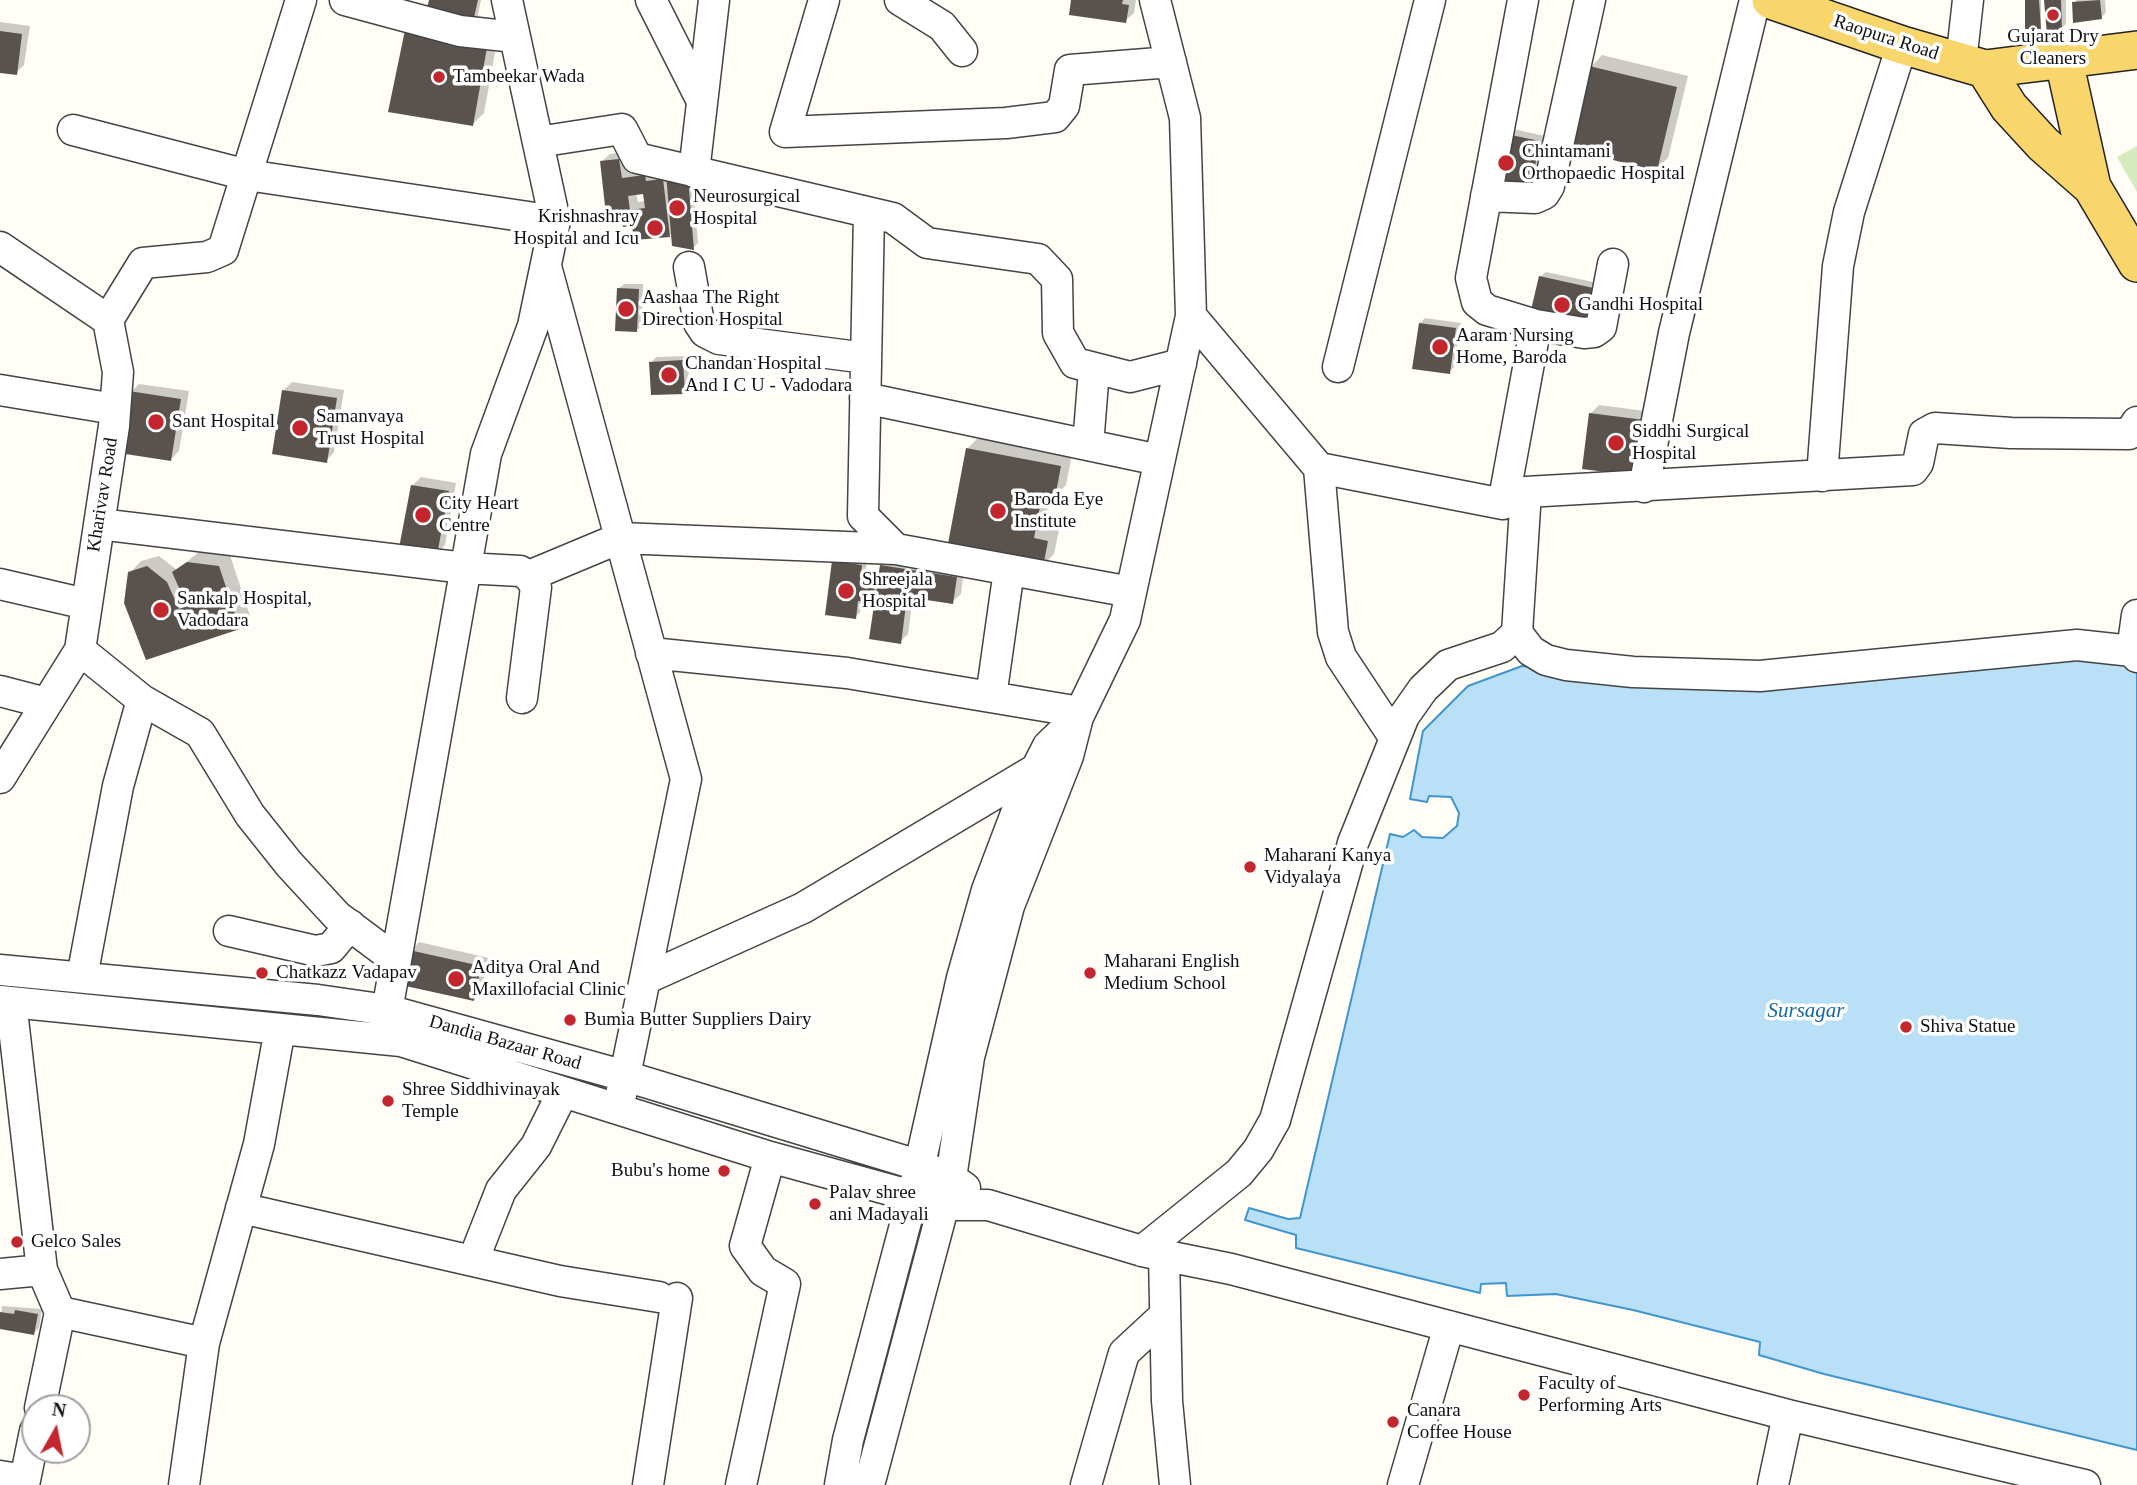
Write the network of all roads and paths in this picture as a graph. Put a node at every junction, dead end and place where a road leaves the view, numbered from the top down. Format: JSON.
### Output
{"nodes":[{"id":1,"x":301,"y":0,"type":"edge"},
{"id":2,"x":345,"y":0,"type":"edge"},
{"id":3,"x":507,"y":0,"type":"edge"},
{"id":4,"x":651,"y":0,"type":"edge"},
{"id":5,"x":713,"y":0,"type":"edge"},
{"id":6,"x":824,"y":0,"type":"edge"},
{"id":7,"x":900,"y":0,"type":"edge"},
{"id":8,"x":1155,"y":0,"type":"edge"},
{"id":9,"x":1430,"y":0,"type":"edge"},
{"id":10,"x":1523,"y":0,"type":"edge"},
{"id":11,"x":1590,"y":0,"type":"edge"},
{"id":12,"x":1755,"y":0,"type":"edge"},
{"id":13,"x":1771,"y":0,"type":"edge"},
{"id":14,"x":1968,"y":0,"type":"edge"},
{"id":15,"x":515,"y":37,"type":"junction"},
{"id":16,"x":1902,"y":45,"type":"junction"},
{"id":17,"x":2137,"y":50,"type":"edge"},
{"id":18,"x":962,"y":51,"type":"dead end"},
{"id":19,"x":2064,"y":61,"type":"junction"},
{"id":20,"x":1171,"y":62,"type":"junction"},
{"id":21,"x":1973,"y":65,"type":"junction"},
{"id":22,"x":702,"y":101,"type":"junction"},
{"id":23,"x":73,"y":130,"type":"dead end"},
{"id":24,"x":538,"y":142,"type":"junction"},
{"id":25,"x":694,"y":172,"type":"junction"},
{"id":26,"x":247,"y":175,"type":"junction"},
{"id":27,"x":2092,"y":187,"type":"junction"},
{"id":28,"x":1486,"y":196,"type":"junction"},
{"id":29,"x":869,"y":213,"type":"junction"},
{"id":30,"x":555,"y":221,"type":"junction"},
{"id":31,"x":0,"y":247,"type":"edge"},
{"id":32,"x":2137,"y":263,"type":"edge"},
{"id":33,"x":1613,"y":264,"type":"dead end"},
{"id":34,"x":546,"y":267,"type":"junction"},
{"id":35,"x":689,"y":267,"type":"dead end"},
{"id":36,"x":1191,"y":317,"type":"junction"},
{"id":37,"x":108,"y":320,"type":"junction"},
{"id":38,"x":1536,"y":325,"type":"junction"},
{"id":39,"x":866,"y":358,"type":"junction"},
{"id":40,"x":1181,"y":364,"type":"junction"},
{"id":41,"x":1338,"y":367,"type":"dead end"},
{"id":42,"x":1094,"y":370,"type":"junction"},
{"id":43,"x":0,"y":390,"type":"edge"},
{"id":44,"x":865,"y":398,"type":"junction"},
{"id":45,"x":115,"y":409,"type":"junction"},
{"id":46,"x":2134,"y":433,"type":"edge"},
{"id":47,"x":1088,"y":445,"type":"junction"},
{"id":48,"x":1159,"y":460,"type":"junction"},
{"id":49,"x":1319,"y":468,"type":"junction"},
{"id":50,"x":1822,"y":477,"type":"junction"},
{"id":51,"x":1644,"y":487,"type":"junction"},
{"id":52,"x":1515,"y":498,"type":"junction"},
{"id":53,"x":99,"y":524,"type":"junction"},
{"id":54,"x":620,"y":538,"type":"junction"},
{"id":55,"x":896,"y":549,"type":"junction"},
{"id":56,"x":466,"y":568,"type":"junction"},
{"id":57,"x":1009,"y":570,"type":"junction"},
{"id":58,"x":529,"y":576,"type":"junction"},
{"id":59,"x":0,"y":584,"type":"edge"},
{"id":60,"x":1131,"y":592,"type":"junction"},
{"id":61,"x":86,"y":604,"type":"junction"},
{"id":62,"x":2137,"y":615,"type":"edge"},
{"id":63,"x":1517,"y":633,"type":"junction"},
{"id":64,"x":80,"y":650,"type":"junction"},
{"id":65,"x":652,"y":653,"type":"junction"},
{"id":66,"x":2134,"y":654,"type":"edge"},
{"id":67,"x":0,"y":691,"type":"edge"},
{"id":68,"x":991,"y":696,"type":"junction"},
{"id":69,"x":522,"y":698,"type":"dead end"},
{"id":70,"x":142,"y":700,"type":"junction"},
{"id":71,"x":46,"y":703,"type":"junction"},
{"id":72,"x":1079,"y":714,"type":"junction"},
{"id":73,"x":1394,"y":737,"type":"junction"},
{"id":74,"x":1048,"y":772,"type":"junction"},
{"id":75,"x":0,"y":778,"type":"edge"},
{"id":76,"x":350,"y":925,"type":"junction"},
{"id":77,"x":229,"y":931,"type":"dead end"},
{"id":78,"x":396,"y":960,"type":"junction"},
{"id":79,"x":0,"y":970,"type":"edge"},
{"id":80,"x":82,"y":977,"type":"junction"},
{"id":81,"x":645,"y":979,"type":"junction"},
{"id":82,"x":6,"y":1002,"type":"edge"},
{"id":83,"x":387,"y":1010,"type":"junction"},
{"id":84,"x":280,"y":1029,"type":"junction"},
{"id":85,"x":382,"y":1039,"type":"junction"},
{"id":86,"x":625,"y":1076,"type":"junction"},
{"id":87,"x":10,"y":1085,"type":"edge"},
{"id":88,"x":564,"y":1092,"type":"junction"},
{"id":89,"x":618,"y":1109,"type":"junction"},
{"id":90,"x":770,"y":1157,"type":"junction"},
{"id":91,"x":918,"y":1165,"type":"junction"},
{"id":92,"x":948,"y":1191,"type":"junction"},
{"id":93,"x":912,"y":1195,"type":"junction"},
{"id":94,"x":241,"y":1208,"type":"junction"},
{"id":95,"x":1153,"y":1253,"type":"junction"},
{"id":96,"x":473,"y":1261,"type":"junction"},
{"id":97,"x":42,"y":1270,"type":"junction"},
{"id":98,"x":0,"y":1274,"type":"edge"},
{"id":99,"x":60,"y":1312,"type":"junction"},
{"id":100,"x":1165,"y":1315,"type":"junction"},
{"id":101,"x":1449,"y":1326,"type":"junction"},
{"id":102,"x":204,"y":1343,"type":"junction"},
{"id":103,"x":43,"y":1394,"type":"edge"},
{"id":104,"x":1788,"y":1415,"type":"junction"},
{"id":105,"x":184,"y":1485,"type":"edge"},
{"id":106,"x":648,"y":1485,"type":"edge"},
{"id":107,"x":741,"y":1485,"type":"edge"},
{"id":108,"x":840,"y":1485,"type":"edge"},
{"id":109,"x":869,"y":1485,"type":"edge"},
{"id":110,"x":1086,"y":1485,"type":"edge"},
{"id":111,"x":1175,"y":1485,"type":"edge"},
{"id":112,"x":1403,"y":1485,"type":"edge"},
{"id":113,"x":1773,"y":1485,"type":"edge"},
{"id":114,"x":2085,"y":1485,"type":"edge"}],
"edges":[{"from":1,"to":26,"type":"street"},
{"from":2,"to":15,"type":"street"},
{"from":3,"to":15,"type":"street"},
{"from":4,"to":22,"type":"street"},
{"from":5,"to":22,"type":"street"},
{"from":6,"to":20,"type":"street"},
{"from":7,"to":18,"type":"street"},
{"from":8,"to":20,"type":"street"},
{"from":9,"to":41,"type":"street"},
{"from":10,"to":28,"type":"street"},
{"from":11,"to":28,"type":"street"},
{"from":12,"to":51,"type":"street"},
{"from":13,"to":16,"type":"main road","name":"Raopura Road"},
{"from":14,"to":21,"type":"street","name":"Raopura Road"},
{"from":15,"to":24,"type":"street"},
{"from":16,"to":21,"type":"main road","name":"Raopura Road"},
{"from":16,"to":50,"type":"street"},
{"from":17,"to":19,"type":"main road"},
{"from":19,"to":21,"type":"main road"},
{"from":19,"to":27,"type":"main road"},
{"from":20,"to":36,"type":"street"},
{"from":21,"to":27,"type":"main road"},
{"from":22,"to":25,"type":"street"},
{"from":23,"to":26,"type":"street"},
{"from":24,"to":25,"type":"street"},
{"from":24,"to":30,"type":"street"},
{"from":25,"to":29,"type":"street"},
{"from":26,"to":30,"type":"street"},
{"from":26,"to":37,"type":"street"},
{"from":27,"to":32,"type":"main road"},
{"from":28,"to":38,"type":"street"},
{"from":29,"to":39,"type":"street"},
{"from":29,"to":42,"type":"street"},
{"from":30,"to":34,"type":"street"},
{"from":31,"to":37,"type":"street"},
{"from":33,"to":38,"type":"street"},
{"from":34,"to":54,"type":"street"},
{"from":34,"to":56,"type":"street"},
{"from":35,"to":39,"type":"street"},
{"from":36,"to":40,"type":"street"},
{"from":36,"to":49,"type":"street"},
{"from":37,"to":45,"type":"street","name":"Kharivav Road"},
{"from":38,"to":52,"type":"street"},
{"from":39,"to":44,"type":"street"},
{"from":40,"to":42,"type":"street"},
{"from":40,"to":48,"type":"street"},
{"from":42,"to":47,"type":"street"},
{"from":43,"to":45,"type":"street"},
{"from":44,"to":47,"type":"street"},
{"from":44,"to":55,"type":"street"},
{"from":45,"to":53,"type":"street","name":"Kharivav Road"},
{"from":46,"to":50,"type":"street"},
{"from":47,"to":48,"type":"street"},
{"from":48,"to":60,"type":"street"},
{"from":49,"to":52,"type":"street"},
{"from":49,"to":73,"type":"street"},
{"from":50,"to":51,"type":"street"},
{"from":51,"to":52,"type":"street"},
{"from":52,"to":63,"type":"street"},
{"from":53,"to":56,"type":"street"},
{"from":53,"to":61,"type":"street","name":"Kharivav Road"},
{"from":54,"to":55,"type":"street"},
{"from":54,"to":58,"type":"street"},
{"from":54,"to":65,"type":"street"},
{"from":55,"to":57,"type":"street"},
{"from":56,"to":58,"type":"street"},
{"from":56,"to":78,"type":"street"},
{"from":57,"to":60,"type":"street"},
{"from":57,"to":68,"type":"street"},
{"from":58,"to":69,"type":"street"},
{"from":59,"to":61,"type":"street"},
{"from":60,"to":72,"type":"street"},
{"from":61,"to":64,"type":"street","name":"Kharivav Road"},
{"from":62,"to":66,"type":"street"},
{"from":63,"to":66,"type":"street"},
{"from":63,"to":73,"type":"street"},
{"from":64,"to":70,"type":"street"},
{"from":64,"to":71,"type":"street","name":"Kharivav Road"},
{"from":65,"to":68,"type":"street"},
{"from":65,"to":81,"type":"street"},
{"from":67,"to":71,"type":"street"},
{"from":68,"to":72,"type":"street"},
{"from":70,"to":76,"type":"street"},
{"from":70,"to":80,"type":"street"},
{"from":71,"to":75,"type":"street","name":"Kharivav Road"},
{"from":72,"to":74,"type":"street"},
{"from":73,"to":95,"type":"street"},
{"from":74,"to":81,"type":"street"},
{"from":74,"to":91,"type":"street"},
{"from":74,"to":92,"type":"street"},
{"from":76,"to":77,"type":"street"},
{"from":76,"to":78,"type":"street"},
{"from":78,"to":83,"type":"street"},
{"from":79,"to":80,"type":"street","name":"Dandia Bazaar Road"},
{"from":80,"to":83,"type":"street","name":"Dandia Bazaar Road"},
{"from":81,"to":86,"type":"street"},
{"from":82,"to":84,"type":"street","name":"Dandia Bazaar Road"},
{"from":82,"to":87,"type":"street"},
{"from":83,"to":85,"type":"street"},
{"from":83,"to":86,"type":"street","name":"Dandia Bazaar Road"},
{"from":84,"to":85,"type":"street","name":"Dandia Bazaar Road"},
{"from":84,"to":94,"type":"street"},
{"from":85,"to":88,"type":"street","name":"Dandia Bazaar Road"},
{"from":86,"to":89,"type":"street"},
{"from":86,"to":91,"type":"street","name":"Dandia Bazaar Road"},
{"from":87,"to":97,"type":"street"},
{"from":88,"to":89,"type":"street","name":"Dandia Bazaar Road"},
{"from":88,"to":96,"type":"street"},
{"from":89,"to":90,"type":"street","name":"Dandia Bazaar Road"},
{"from":90,"to":93,"type":"street","name":"Dandia Bazaar Road"},
{"from":90,"to":107,"type":"street"},
{"from":91,"to":92,"type":"street","name":"Dandia Bazaar Road"},
{"from":91,"to":93,"type":"street"},
{"from":92,"to":93,"type":"street","name":"Dandia Bazaar Road"},
{"from":92,"to":95,"type":"street","name":"Dandia Bazaar Road"},
{"from":92,"to":109,"type":"street"},
{"from":93,"to":108,"type":"street"},
{"from":94,"to":96,"type":"street"},
{"from":94,"to":102,"type":"street"},
{"from":95,"to":100,"type":"street"},
{"from":95,"to":101,"type":"street","name":"Dandia Bazaar Road"},
{"from":96,"to":106,"type":"street"},
{"from":97,"to":98,"type":"street"},
{"from":97,"to":99,"type":"street"},
{"from":99,"to":102,"type":"street"},
{"from":99,"to":103,"type":"street"},
{"from":100,"to":110,"type":"street"},
{"from":100,"to":111,"type":"street"},
{"from":101,"to":104,"type":"street","name":"Dandia Bazaar Road"},
{"from":101,"to":112,"type":"street"},
{"from":102,"to":105,"type":"street"},
{"from":104,"to":113,"type":"street"},
{"from":104,"to":114,"type":"street","name":"Dandia Bazaar Road"}]}
